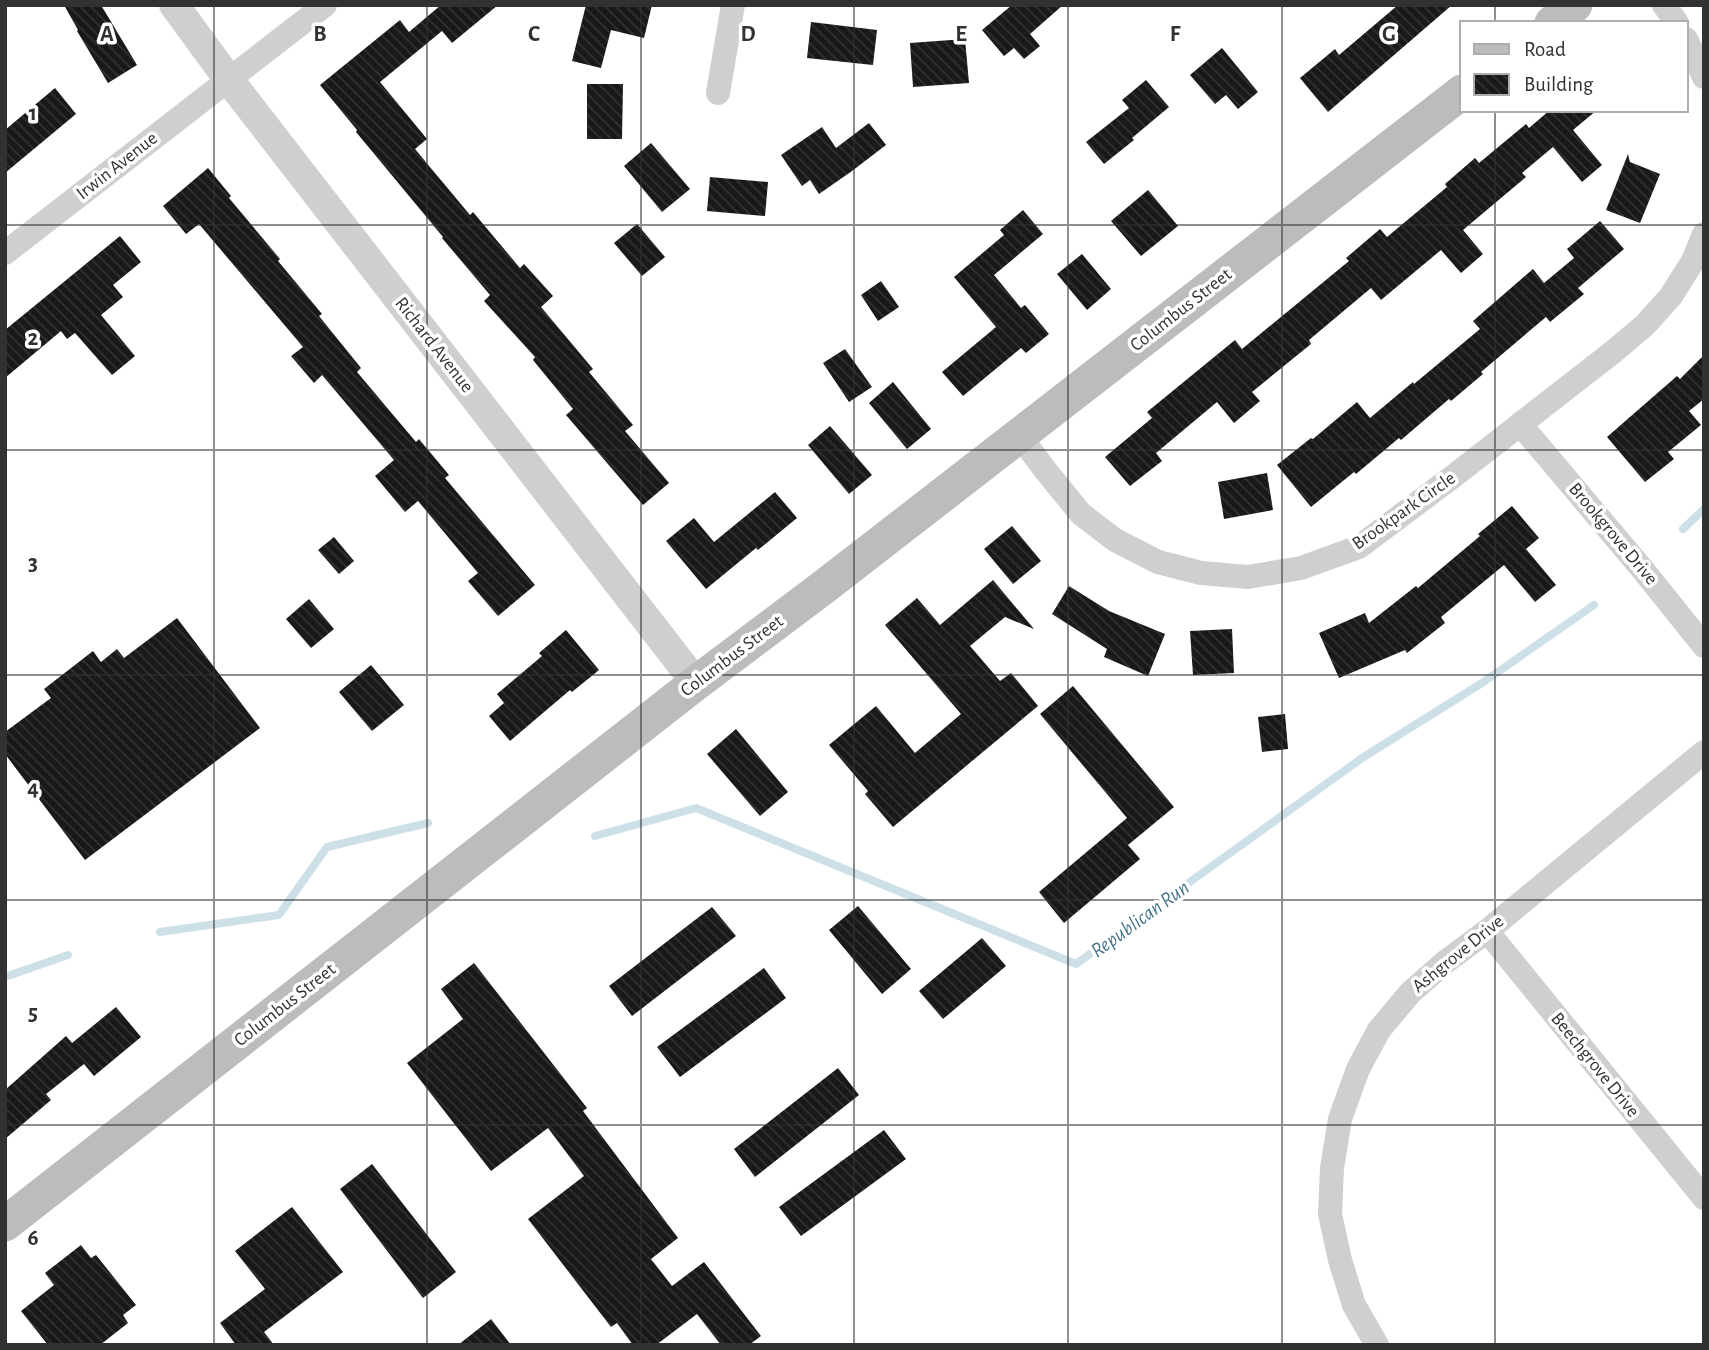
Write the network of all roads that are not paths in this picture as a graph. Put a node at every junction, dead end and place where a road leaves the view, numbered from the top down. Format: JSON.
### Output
{"nodes":[{"id":1,"x":174,"y":5,"type":"edge"},
{"id":2,"x":325,"y":5,"type":"edge"},
{"id":3,"x":733,"y":5,"type":"edge"},
{"id":4,"x":1575,"y":5,"type":"edge"},
{"id":5,"x":1664,"y":5,"type":"edge"},
{"id":6,"x":1555,"y":21,"type":"edge"},
{"id":7,"x":1676,"y":21,"type":"edge"},
{"id":8,"x":1688,"y":43,"type":"edge"},
{"id":9,"x":1704,"y":77,"type":"edge"},
{"id":10,"x":229,"y":80,"type":"junction"},
{"id":11,"x":718,"y":93,"type":"dead end"},
{"id":12,"x":1460,"y":94,"type":"edge"},
{"id":13,"x":1704,"y":234,"type":"edge"},
{"id":14,"x":5,"y":253,"type":"edge"},
{"id":15,"x":1520,"y":424,"type":"junction"},
{"id":16,"x":1019,"y":435,"type":"junction"},
{"id":17,"x":1704,"y":646,"type":"edge"},
{"id":18,"x":696,"y":683,"type":"junction"},
{"id":19,"x":1704,"y":752,"type":"edge"},
{"id":20,"x":1487,"y":931,"type":"junction"},
{"id":21,"x":1704,"y":1198,"type":"edge"},
{"id":22,"x":5,"y":1224,"type":"edge"},
{"id":23,"x":1377,"y":1345,"type":"edge"}],
"edges":[{"from":1,"to":10,"type":"street","name":"Richard Avenue"},
{"from":2,"to":10,"type":"street","name":"Irwin Avenue"},
{"from":3,"to":11,"type":"street"},
{"from":4,"to":6,"type":"main road"},
{"from":5,"to":7,"type":"street"},
{"from":8,"to":9,"type":"street"},
{"from":10,"to":14,"type":"street","name":"Irwin Avenue"},
{"from":10,"to":18,"type":"street","name":"Richard Avenue"},
{"from":12,"to":16,"type":"main road","name":"Columbus Street"},
{"from":13,"to":15,"type":"street","name":"Brookpark Circle"},
{"from":15,"to":16,"type":"street","name":"Brookpark Circle"},
{"from":15,"to":17,"type":"street","name":"Brookgrove Drive"},
{"from":16,"to":18,"type":"main road","name":"Columbus Street"},
{"from":18,"to":22,"type":"main road","name":"Columbus Street"},
{"from":19,"to":20,"type":"street","name":"Ashgrove Drive"},
{"from":20,"to":21,"type":"street","name":"Beechgrove Drive"},
{"from":20,"to":23,"type":"street","name":"Ashgrove Drive"}]}
